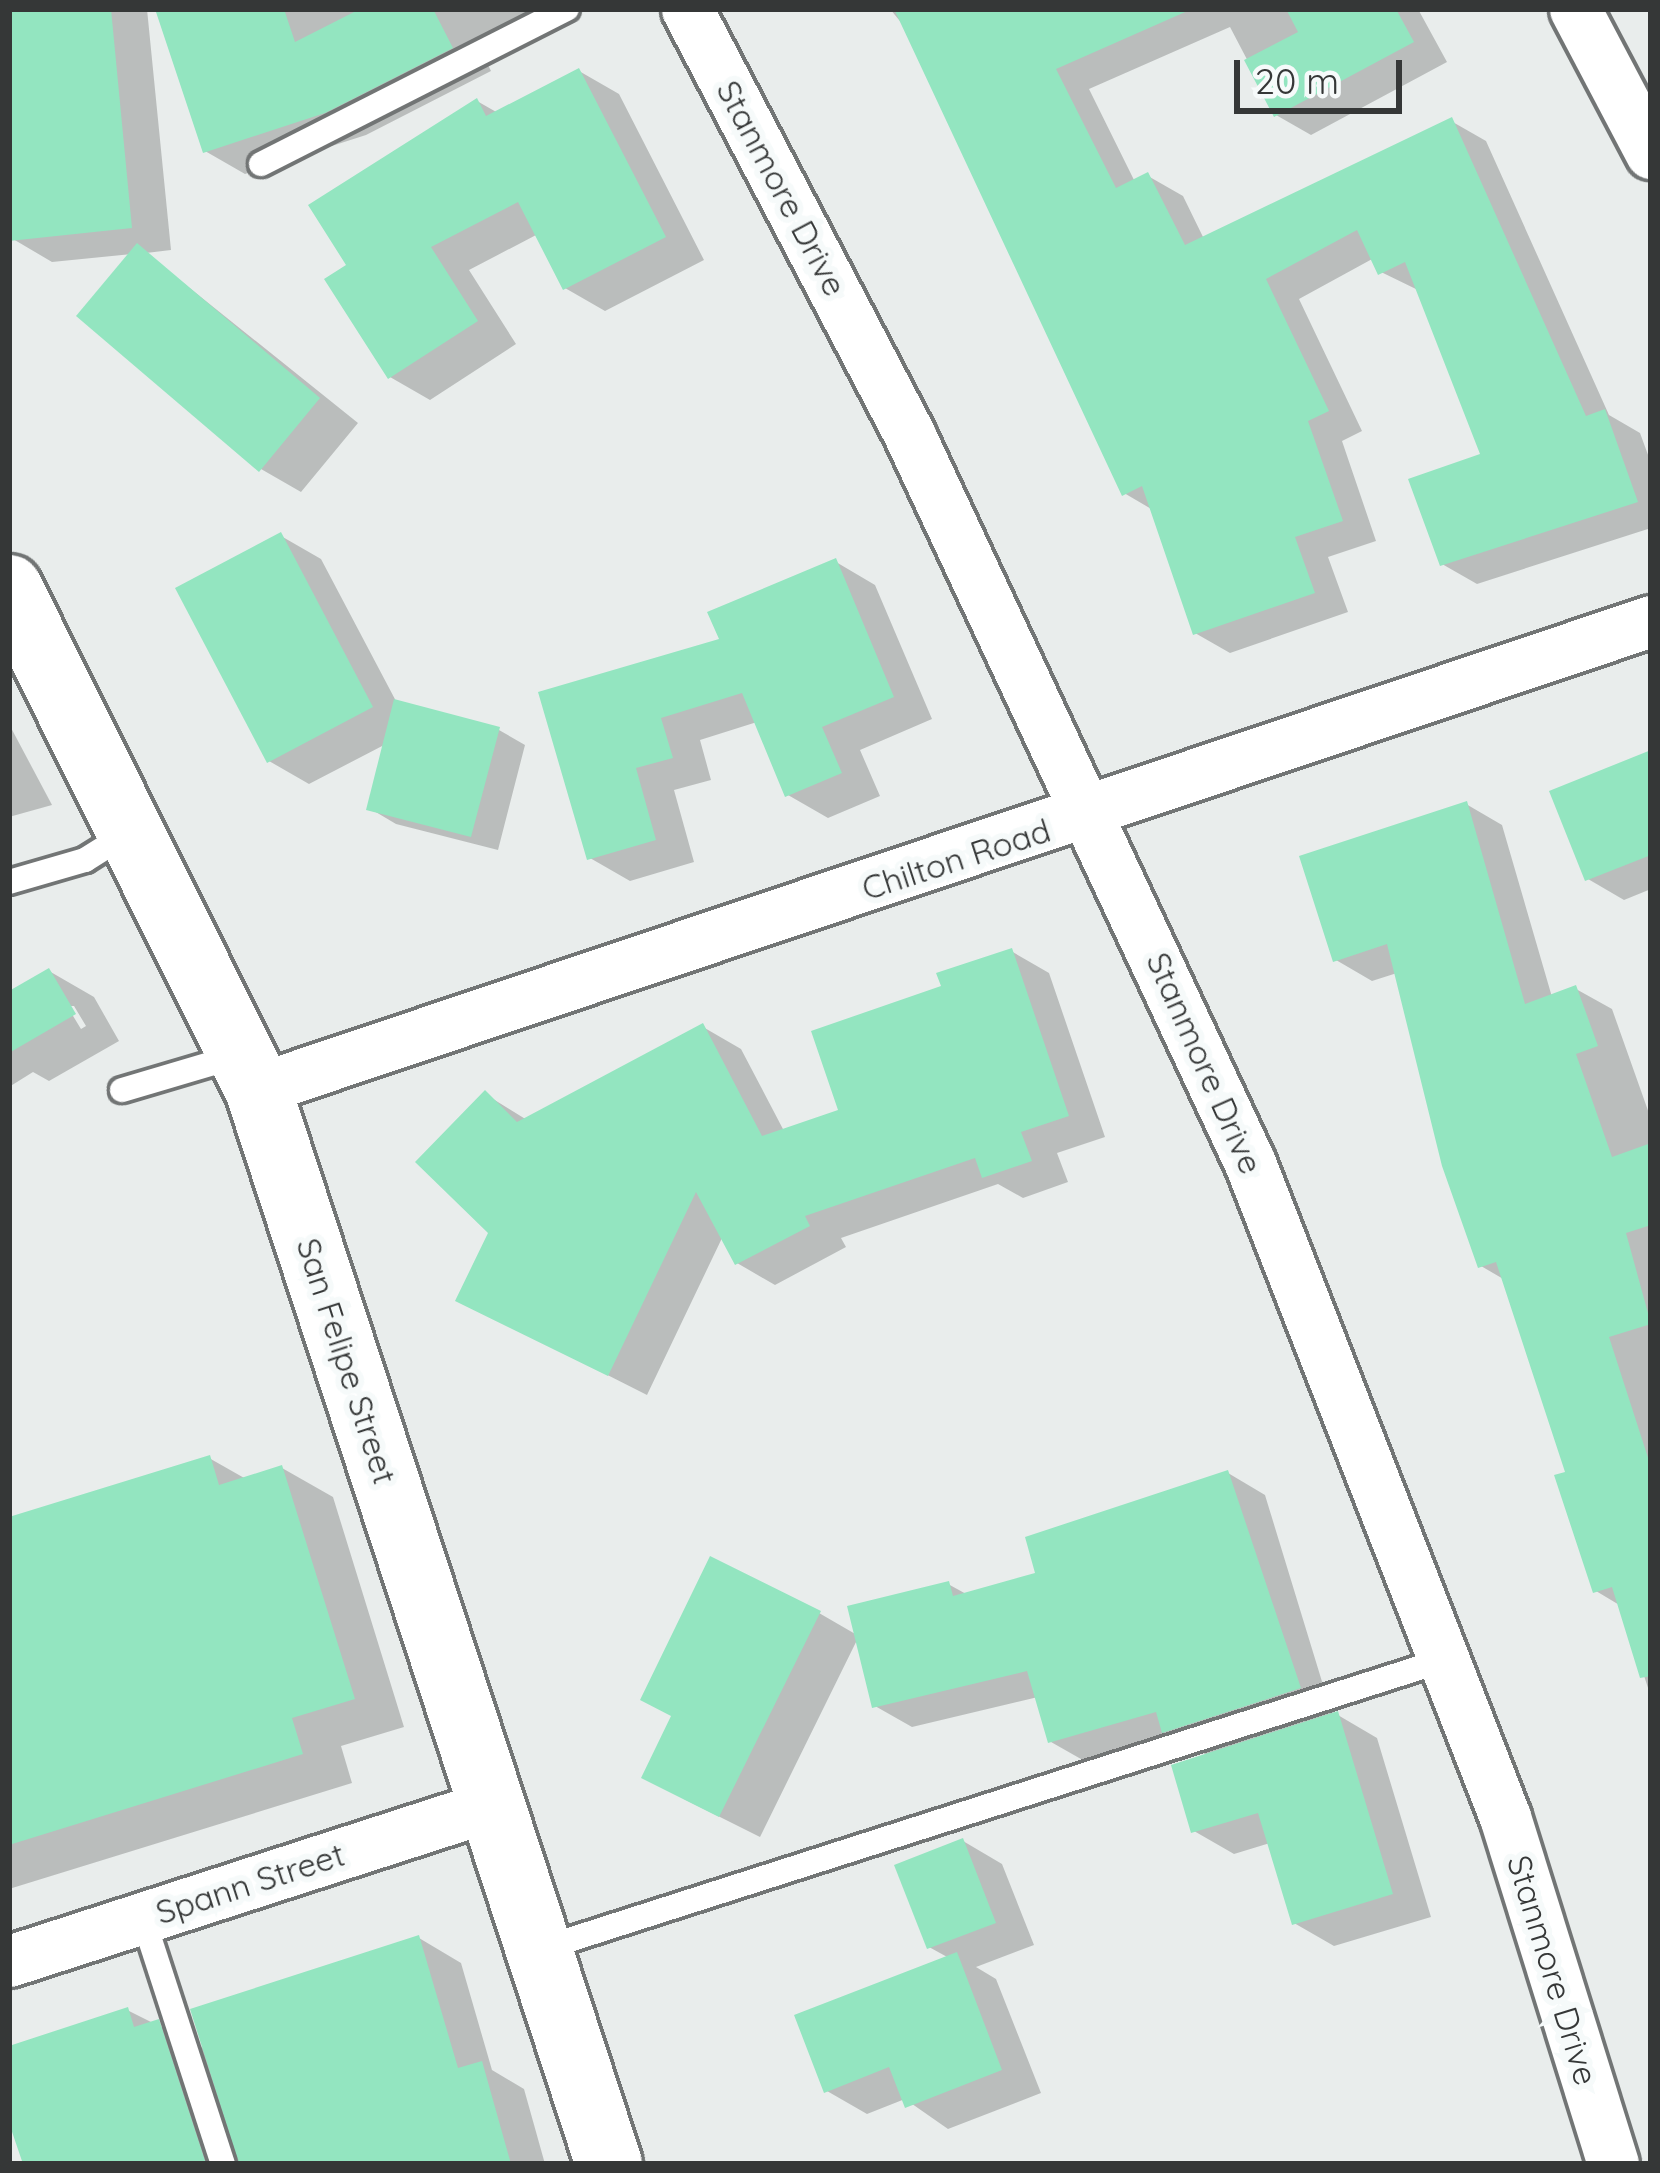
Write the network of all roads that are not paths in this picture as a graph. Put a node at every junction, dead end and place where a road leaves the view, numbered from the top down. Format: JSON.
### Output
{"nodes":[{"id":1,"x":567,"y":9,"type":"edge"},
{"id":2,"x":687,"y":9,"type":"edge"},
{"id":3,"x":1574,"y":9,"type":"edge"},
{"id":4,"x":1651,"y":153,"type":"edge"},
{"id":5,"x":261,"y":164,"type":"dead end"},
{"id":6,"x":9,"y":589,"type":"edge"},
{"id":7,"x":1651,"y":621,"type":"edge"},
{"id":8,"x":1092,"y":814,"type":"junction"},
{"id":9,"x":135,"y":829,"type":"junction"},
{"id":10,"x":9,"y":882,"type":"edge"},
{"id":11,"x":250,"y":1072,"type":"junction"},
{"id":12,"x":122,"y":1090,"type":"dead end"},
{"id":13,"x":1447,"y":1659,"type":"junction"},
{"id":14,"x":492,"y":1805,"type":"junction"},
{"id":15,"x":142,"y":1918,"type":"junction"},
{"id":16,"x":539,"y":1950,"type":"junction"},
{"id":17,"x":9,"y":1961,"type":"edge"},
{"id":18,"x":223,"y":2164,"type":"edge"},
{"id":19,"x":609,"y":2164,"type":"edge"},
{"id":20,"x":1613,"y":2164,"type":"edge"}],
"edges":[{"from":1,"to":5,"type":"lane"},
{"from":2,"to":8,"type":"street","name":"Stanmore Drive"},
{"from":3,"to":4,"type":"street"},
{"from":6,"to":9,"type":"street","name":"San Felipe Street"},
{"from":7,"to":8,"type":"street","name":"Chilton Road"},
{"from":8,"to":11,"type":"street","name":"Chilton Road"},
{"from":8,"to":13,"type":"street","name":"Stanmore Drive"},
{"from":9,"to":10,"type":"lane"},
{"from":9,"to":11,"type":"street","name":"San Felipe Street"},
{"from":11,"to":12,"type":"lane"},
{"from":11,"to":14,"type":"street","name":"San Felipe Street"},
{"from":13,"to":16,"type":"lane"},
{"from":13,"to":20,"type":"street","name":"Stanmore Drive"},
{"from":14,"to":15,"type":"street","name":"Spann Street"},
{"from":14,"to":16,"type":"street","name":"San Felipe Street"},
{"from":15,"to":17,"type":"street","name":"Spann Street"},
{"from":15,"to":18,"type":"lane"},
{"from":16,"to":19,"type":"street","name":"San Felipe Street"}]}
